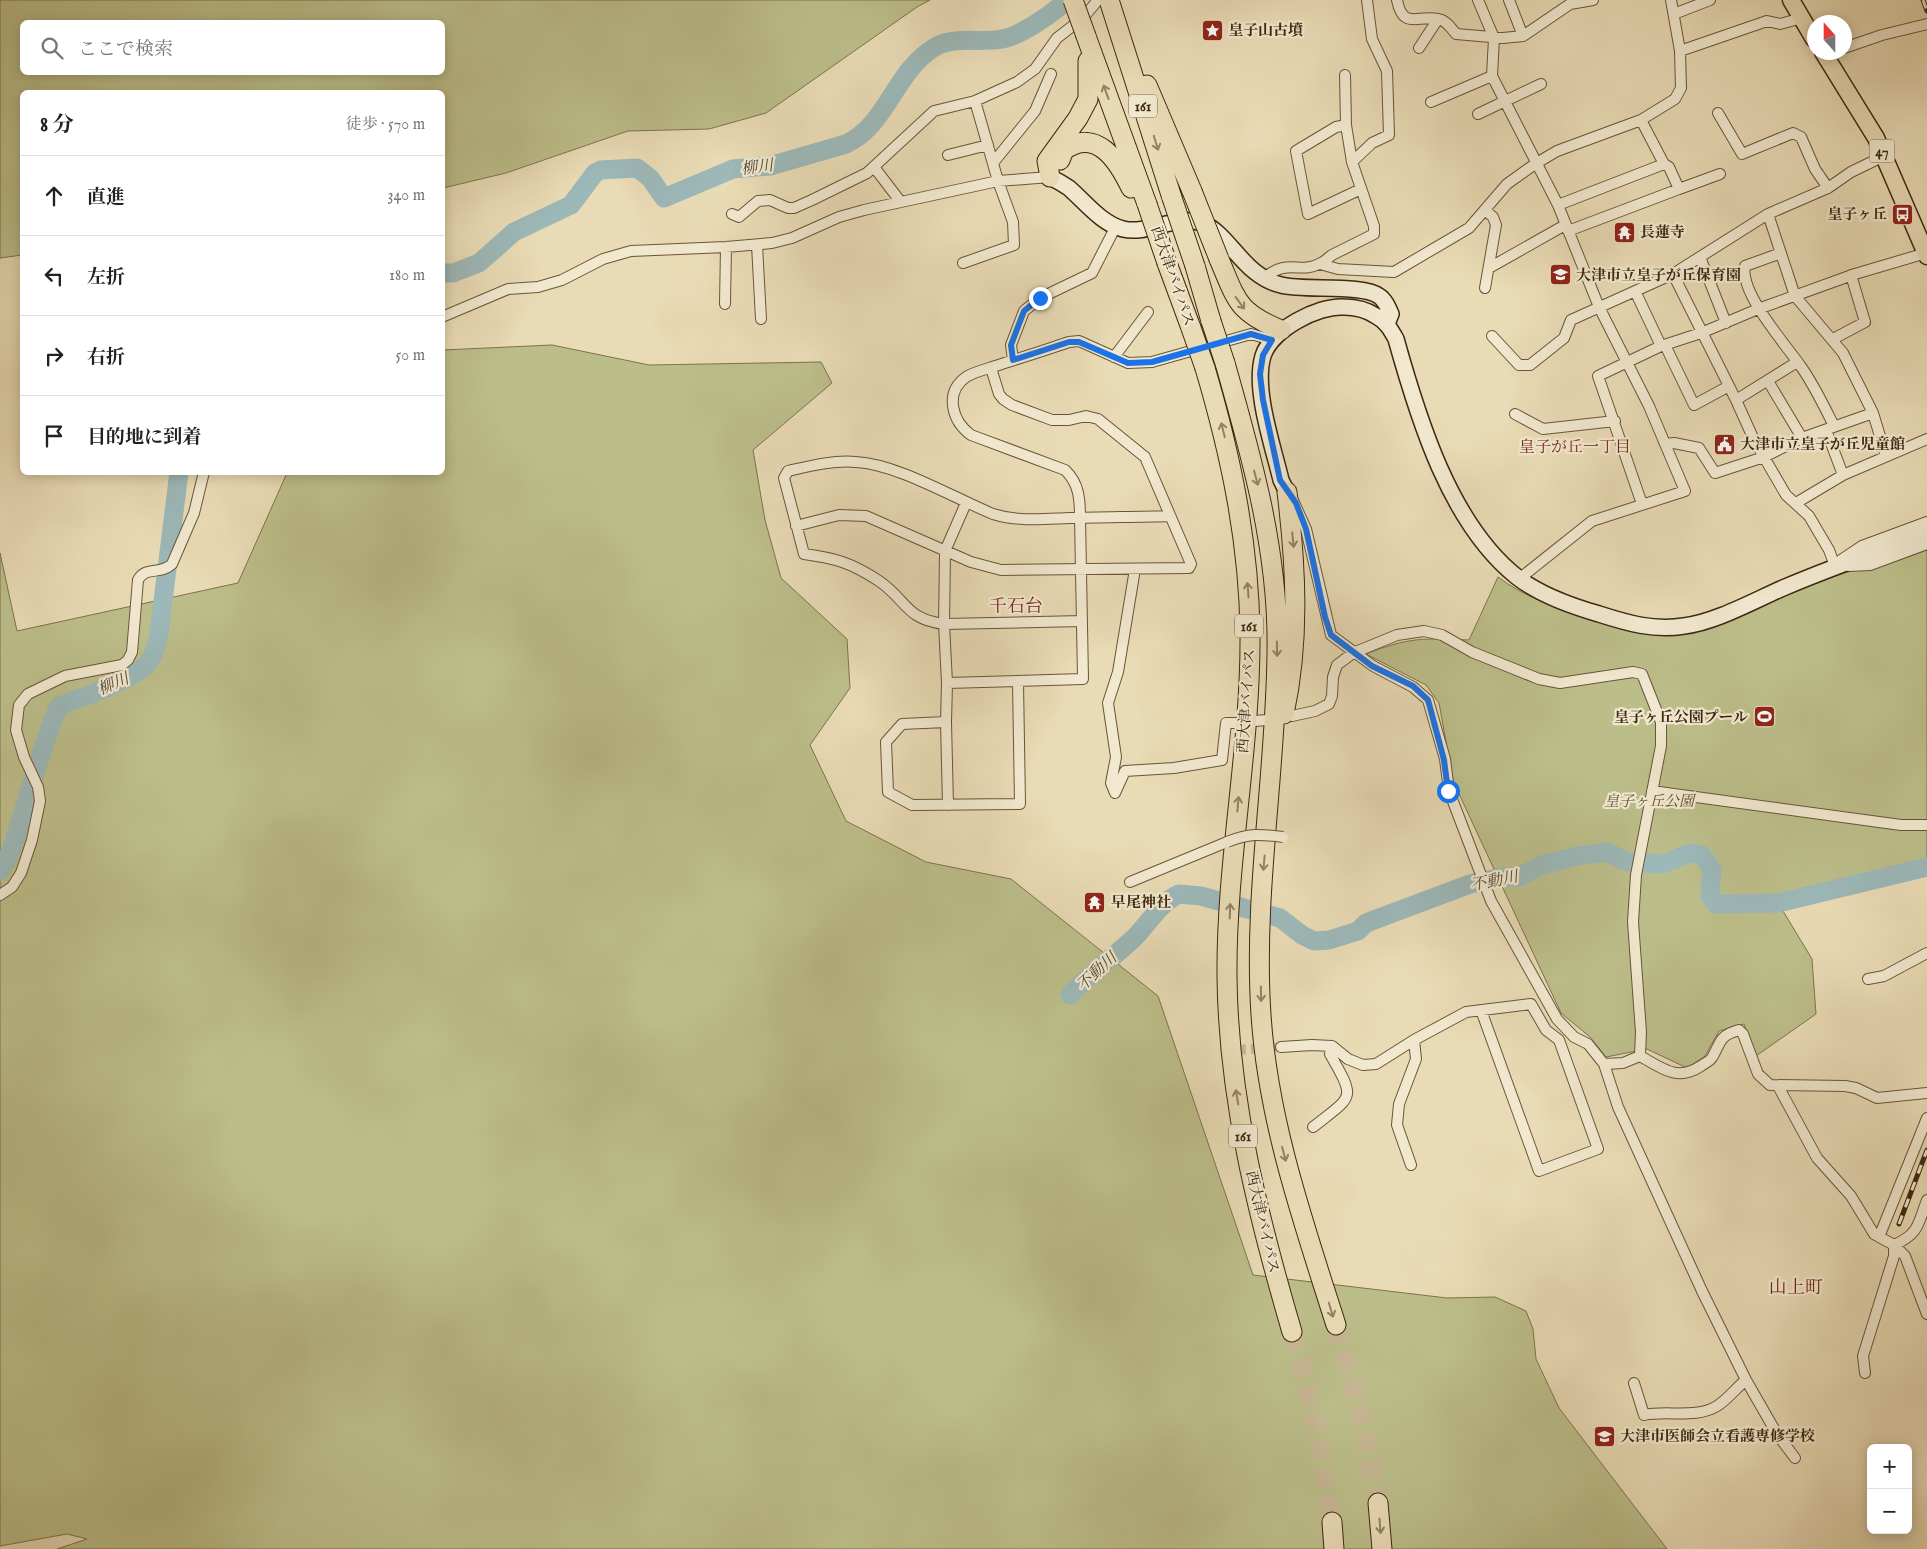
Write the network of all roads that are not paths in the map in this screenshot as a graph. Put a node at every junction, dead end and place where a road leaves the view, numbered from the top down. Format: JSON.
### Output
{"nodes":[{"id":1,"x":1073,"y":0,"type":"edge"},
{"id":2,"x":1098,"y":0,"type":"edge"},
{"id":3,"x":1366,"y":0,"type":"edge"},
{"id":4,"x":1397,"y":0,"type":"edge"},
{"id":5,"x":1478,"y":0,"type":"edge"},
{"id":6,"x":1509,"y":0,"type":"edge"},
{"id":7,"x":1594,"y":0,"type":"edge"},
{"id":8,"x":1671,"y":0,"type":"edge"},
{"id":9,"x":1710,"y":0,"type":"edge"},
{"id":10,"x":1791,"y":0,"type":"edge"},
{"id":11,"x":1111,"y":7,"type":"edge"},
{"id":12,"x":1674,"y":14,"type":"junction"},
{"id":13,"x":1802,"y":18,"type":"junction"},
{"id":14,"x":1438,"y":19,"type":"junction"},
{"id":15,"x":1927,"y":24,"type":"edge"},
{"id":16,"x":1807,"y":27,"type":"edge"},
{"id":17,"x":1086,"y":36,"type":"junction"},
{"id":18,"x":1524,"y":36,"type":"junction"},
{"id":19,"x":1494,"y":38,"type":"junction"},
{"id":20,"x":1852,"y":45,"type":"edge"},
{"id":21,"x":1419,"y":48,"type":"dead end"},
{"id":22,"x":1680,"y":51,"type":"junction"},
{"id":23,"x":1830,"y":60,"type":"edge"},
{"id":24,"x":1051,"y":74,"type":"dead end"},
{"id":25,"x":1345,"y":74,"type":"dead end"},
{"id":26,"x":1492,"y":76,"type":"junction"},
{"id":27,"x":1541,"y":84,"type":"dead end"},
{"id":28,"x":975,"y":102,"type":"junction"},
{"id":29,"x":1431,"y":102,"type":"dead end"},
{"id":30,"x":1503,"y":102,"type":"junction"},
{"id":31,"x":1718,"y":113,"type":"dead end"},
{"id":32,"x":1478,"y":114,"type":"dead end"},
{"id":33,"x":1641,"y":120,"type":"junction"},
{"id":34,"x":1346,"y":125,"type":"junction"},
{"id":35,"x":988,"y":145,"type":"junction"},
{"id":36,"x":948,"y":155,"type":"dead end"},
{"id":37,"x":1884,"y":156,"type":"junction"},
{"id":38,"x":993,"y":162,"type":"junction"},
{"id":39,"x":1352,"y":162,"type":"junction"},
{"id":40,"x":1535,"y":164,"type":"junction"},
{"id":41,"x":1664,"y":164,"type":"junction"},
{"id":42,"x":874,"y":167,"type":"junction"},
{"id":43,"x":1720,"y":174,"type":"dead end"},
{"id":44,"x":1050,"y":177,"type":"junction"},
{"id":45,"x":998,"y":181,"type":"junction"},
{"id":46,"x":1828,"y":188,"type":"junction"},
{"id":47,"x":1361,"y":189,"type":"junction"},
{"id":48,"x":1679,"y":189,"type":"junction"},
{"id":49,"x":900,"y":201,"type":"junction"},
{"id":50,"x":1144,"y":205,"type":"junction"},
{"id":51,"x":1558,"y":205,"type":"junction"},
{"id":52,"x":1485,"y":210,"type":"junction"},
{"id":53,"x":732,"y":214,"type":"dead end"},
{"id":54,"x":1768,"y":214,"type":"junction"},
{"id":55,"x":1116,"y":226,"type":"junction"},
{"id":56,"x":1921,"y":227,"type":"edge"},
{"id":57,"x":1567,"y":228,"type":"junction"},
{"id":58,"x":756,"y":245,"type":"junction"},
{"id":59,"x":726,"y":248,"type":"junction"},
{"id":60,"x":1781,"y":253,"type":"junction"},
{"id":61,"x":1926,"y":255,"type":"edge"},
{"id":62,"x":1700,"y":257,"type":"junction"},
{"id":63,"x":963,"y":264,"type":"dead end"},
{"id":64,"x":1320,"y":264,"type":"junction"},
{"id":65,"x":1489,"y":268,"type":"junction"},
{"id":66,"x":1673,"y":274,"type":"junction"},
{"id":67,"x":1851,"y":275,"type":"junction"},
{"id":68,"x":1264,"y":278,"type":"junction"},
{"id":69,"x":1485,"y":288,"type":"dead end"},
{"id":70,"x":1635,"y":291,"type":"junction"},
{"id":71,"x":1795,"y":296,"type":"junction"},
{"id":72,"x":725,"y":304,"type":"dead end"},
{"id":73,"x":1599,"y":307,"type":"junction"},
{"id":74,"x":1758,"y":309,"type":"junction"},
{"id":75,"x":1148,"y":312,"type":"dead end"},
{"id":76,"x":445,"y":316,"type":"edge"},
{"id":77,"x":761,"y":319,"type":"dead end"},
{"id":78,"x":1726,"y":323,"type":"junction"},
{"id":79,"x":1387,"y":324,"type":"junction"},
{"id":80,"x":1701,"y":334,"type":"junction"},
{"id":81,"x":1276,"y":335,"type":"junction"},
{"id":82,"x":1492,"y":336,"type":"dead end"},
{"id":83,"x":1833,"y":339,"type":"junction"},
{"id":84,"x":1663,"y":346,"type":"junction"},
{"id":85,"x":1114,"y":357,"type":"junction"},
{"id":86,"x":1013,"y":360,"type":"junction"},
{"id":87,"x":1797,"y":362,"type":"junction"},
{"id":88,"x":1627,"y":364,"type":"junction"},
{"id":89,"x":991,"y":368,"type":"junction"},
{"id":90,"x":1768,"y":381,"type":"junction"},
{"id":91,"x":1729,"y":386,"type":"junction"},
{"id":92,"x":1736,"y":400,"type":"junction"},
{"id":93,"x":1873,"y":413,"type":"junction"},
{"id":94,"x":1514,"y":414,"type":"dead end"},
{"id":95,"x":1614,"y":421,"type":"junction"},
{"id":96,"x":1830,"y":428,"type":"junction"},
{"id":97,"x":1802,"y":438,"type":"junction"},
{"id":98,"x":1927,"y":439,"type":"edge"},
{"id":99,"x":1665,"y":444,"type":"junction"},
{"id":100,"x":1886,"y":456,"type":"junction"},
{"id":101,"x":1764,"y":457,"type":"junction"},
{"id":102,"x":203,"y":475,"type":"edge"},
{"id":103,"x":1842,"y":475,"type":"junction"},
{"id":104,"x":1287,"y":492,"type":"junction"},
{"id":105,"x":966,"y":503,"type":"junction"},
{"id":106,"x":1796,"y":503,"type":"junction"},
{"id":107,"x":1642,"y":504,"type":"junction"},
{"id":108,"x":1170,"y":516,"type":"junction"},
{"id":109,"x":1080,"y":518,"type":"junction"},
{"id":110,"x":1927,"y":522,"type":"edge"},
{"id":111,"x":796,"y":526,"type":"junction"},
{"id":112,"x":1927,"y":533,"type":"edge"},
{"id":113,"x":1927,"y":544,"type":"edge"},
{"id":114,"x":945,"y":551,"type":"junction"},
{"id":115,"x":1835,"y":566,"type":"junction"},
{"id":116,"x":1081,"y":569,"type":"junction"},
{"id":117,"x":1135,"y":569,"type":"junction"},
{"id":118,"x":1519,"y":579,"type":"junction"},
{"id":119,"x":1082,"y":621,"type":"junction"},
{"id":120,"x":944,"y":624,"type":"junction"},
{"id":121,"x":1353,"y":653,"type":"junction"},
{"id":122,"x":1018,"y":682,"type":"junction"},
{"id":123,"x":947,"y":683,"type":"junction"},
{"id":124,"x":1292,"y":716,"type":"dead end"},
{"id":125,"x":1266,"y":720,"type":"dead end"},
{"id":126,"x":1254,"y":721,"type":"dead end"},
{"id":127,"x":946,"y":722,"type":"junction"},
{"id":128,"x":1236,"y":723,"type":"dead end"},
{"id":129,"x":1272,"y":768,"type":"junction"},
{"id":130,"x":1652,"y":791,"type":"junction"},
{"id":131,"x":948,"y":805,"type":"junction"},
{"id":132,"x":1927,"y":825,"type":"edge"},
{"id":133,"x":1283,"y":837,"type":"dead end"},
{"id":134,"x":1130,"y":882,"type":"dead end"},
{"id":135,"x":0,"y":895,"type":"edge"},
{"id":136,"x":1927,"y":953,"type":"edge"},
{"id":137,"x":1868,"y":979,"type":"dead end"},
{"id":138,"x":1481,"y":1010,"type":"junction"},
{"id":139,"x":1574,"y":1038,"type":"junction"},
{"id":140,"x":1414,"y":1040,"type":"junction"},
{"id":141,"x":1332,"y":1046,"type":"junction"},
{"id":142,"x":1561,"y":1046,"type":"junction"},
{"id":143,"x":1281,"y":1047,"type":"tunnel mouth"},
{"id":144,"x":1640,"y":1056,"type":"junction"},
{"id":145,"x":1604,"y":1064,"type":"junction"},
{"id":146,"x":1778,"y":1086,"type":"junction"},
{"id":147,"x":1927,"y":1093,"type":"edge"},
{"id":148,"x":1927,"y":1118,"type":"edge"},
{"id":149,"x":1313,"y":1127,"type":"dead end"},
{"id":150,"x":1411,"y":1165,"type":"dead end"},
{"id":151,"x":1927,"y":1200,"type":"edge"},
{"id":152,"x":1879,"y":1237,"type":"junction"},
{"id":153,"x":1894,"y":1244,"type":"junction"},
{"id":154,"x":1927,"y":1314,"type":"edge"},
{"id":155,"x":1336,"y":1325,"type":"tunnel mouth"},
{"id":156,"x":1292,"y":1332,"type":"tunnel mouth"},
{"id":157,"x":1865,"y":1373,"type":"dead end"},
{"id":158,"x":1746,"y":1380,"type":"junction"},
{"id":159,"x":1634,"y":1383,"type":"dead end"},
{"id":160,"x":1795,"y":1458,"type":"dead end"},
{"id":161,"x":1378,"y":1503,"type":"tunnel mouth"},
{"id":162,"x":1332,"y":1522,"type":"tunnel mouth"},
{"id":163,"x":1334,"y":1549,"type":"edge"},
{"id":164,"x":1382,"y":1549,"type":"edge"}],
"edges":[{"from":1,"to":17,"type":"highway","name":"西大津バイパス","number":"161","bridge":true},
{"from":2,"to":28,"type":"street"},
{"from":3,"to":39,"type":"street"},
{"from":4,"to":14,"type":"street"},
{"from":5,"to":19,"type":"street"},
{"from":6,"to":18,"type":"street"},
{"from":7,"to":18,"type":"street"},
{"from":8,"to":12,"type":"street"},
{"from":9,"to":12,"type":"street"},
{"from":10,"to":13,"type":"main road"},
{"from":11,"to":81,"type":"highway","one_way":true,"bridge":true},
{"from":11,"to":129,"type":"highway","name":"西大津バイパス","number":"161","one_way":true,"bridge":true},
{"from":12,"to":22,"type":"street"},
{"from":13,"to":16,"type":"main road"},
{"from":13,"to":22,"type":"street"},
{"from":14,"to":19,"type":"street"},
{"from":14,"to":21,"type":"street"},
{"from":15,"to":20,"type":"street"},
{"from":17,"to":44,"type":"highway"},
{"from":50,"to":17,"type":"highway","name":"西大津バイパス","number":"161","one_way":true},
{"from":18,"to":19,"type":"street"},
{"from":19,"to":26,"type":"street"},
{"from":22,"to":33,"type":"street"},
{"from":23,"to":37,"type":"main road","number":"47"},
{"from":24,"to":38,"type":"street"},
{"from":25,"to":34,"type":"street"},
{"from":26,"to":29,"type":"street"},
{"from":26,"to":30,"type":"street"},
{"from":27,"to":30,"type":"street"},
{"from":28,"to":35,"type":"street"},
{"from":28,"to":42,"type":"street"},
{"from":30,"to":32,"type":"street"},
{"from":30,"to":40,"type":"street"},
{"from":31,"to":46,"type":"street"},
{"from":33,"to":40,"type":"street"},
{"from":33,"to":41,"type":"street"},
{"from":34,"to":39,"type":"street"},
{"from":34,"to":47,"type":"street"},
{"from":35,"to":36,"type":"street"},
{"from":35,"to":38,"type":"street"},
{"from":37,"to":46,"type":"street"},
{"from":37,"to":56,"type":"main road","number":"47"},
{"from":38,"to":45,"type":"street"},
{"from":39,"to":47,"type":"street"},
{"from":40,"to":51,"type":"street"},
{"from":40,"to":52,"type":"street"},
{"from":41,"to":48,"type":"street"},
{"from":41,"to":51,"type":"street"},
{"from":42,"to":49,"type":"street"},
{"from":42,"to":53,"type":"street"},
{"from":43,"to":48,"type":"street"},
{"from":44,"to":45,"type":"street"},
{"from":44,"to":50,"type":"highway"},
{"from":44,"to":55,"type":"street"},
{"from":45,"to":49,"type":"street"},
{"from":45,"to":63,"type":"street"},
{"from":46,"to":54,"type":"street"},
{"from":47,"to":64,"type":"street"},
{"from":48,"to":57,"type":"street"},
{"from":49,"to":58,"type":"street"},
{"from":156,"to":50,"type":"highway","name":"西大津バイパス","number":"161","one_way":true,"bridge":true},
{"from":51,"to":57,"type":"street"},
{"from":52,"to":64,"type":"street"},
{"from":52,"to":65,"type":"street"},
{"from":54,"to":60,"type":"street"},
{"from":54,"to":62,"type":"street"},
{"from":55,"to":68,"type":"street"},
{"from":55,"to":86,"type":"street"},
{"from":56,"to":61,"type":"main road","number":"47"},
{"from":57,"to":65,"type":"street"},
{"from":57,"to":73,"type":"street"},
{"from":58,"to":59,"type":"street"},
{"from":58,"to":77,"type":"street"},
{"from":59,"to":72,"type":"street"},
{"from":59,"to":76,"type":"street"},
{"from":60,"to":71,"type":"street"},
{"from":60,"to":74,"type":"street"},
{"from":61,"to":67,"type":"street"},
{"from":62,"to":66,"type":"street"},
{"from":62,"to":78,"type":"street"},
{"from":64,"to":68,"type":"street"},
{"from":65,"to":69,"type":"street"},
{"from":66,"to":70,"type":"street"},
{"from":66,"to":80,"type":"street"},
{"from":67,"to":71,"type":"street"},
{"from":67,"to":83,"type":"street"},
{"from":68,"to":79,"type":"street"},
{"from":70,"to":73,"type":"street"},
{"from":70,"to":84,"type":"street"},
{"from":71,"to":74,"type":"street"},
{"from":71,"to":83,"type":"street"},
{"from":73,"to":82,"type":"street"},
{"from":73,"to":88,"type":"street"},
{"from":74,"to":78,"type":"street"},
{"from":74,"to":87,"type":"street"},
{"from":75,"to":85,"type":"street"},
{"from":78,"to":80,"type":"street"},
{"from":79,"to":81,"type":"street"},
{"from":79,"to":118,"type":"street"},
{"from":80,"to":84,"type":"street"},
{"from":80,"to":91,"type":"street"},
{"from":81,"to":85,"type":"street"},
{"from":81,"to":104,"type":"street"},
{"from":83,"to":93,"type":"street"},
{"from":84,"to":88,"type":"street"},
{"from":84,"to":91,"type":"street"},
{"from":85,"to":86,"type":"street"},
{"from":86,"to":89,"type":"street"},
{"from":87,"to":90,"type":"street"},
{"from":87,"to":96,"type":"street"},
{"from":88,"to":95,"type":"street"},
{"from":88,"to":99,"type":"street"},
{"from":89,"to":108,"type":"street"},
{"from":89,"to":109,"type":"street"},
{"from":90,"to":92,"type":"street"},
{"from":90,"to":97,"type":"street"},
{"from":91,"to":92,"type":"street"},
{"from":92,"to":101,"type":"street"},
{"from":93,"to":96,"type":"street"},
{"from":93,"to":100,"type":"street"},
{"from":94,"to":95,"type":"street"},
{"from":95,"to":107,"type":"street"},
{"from":96,"to":97,"type":"street"},
{"from":96,"to":103,"type":"street"},
{"from":97,"to":101,"type":"street"},
{"from":98,"to":100,"type":"street"},
{"from":99,"to":101,"type":"street"},
{"from":99,"to":107,"type":"street"},
{"from":100,"to":103,"type":"street"},
{"from":101,"to":106,"type":"street"},
{"from":102,"to":135,"type":"street"},
{"from":103,"to":106,"type":"street"},
{"from":104,"to":121,"type":"street"},
{"from":104,"to":129,"type":"highway","one_way":true},
{"from":105,"to":109,"type":"street"},
{"from":105,"to":111,"type":"street"},
{"from":105,"to":114,"type":"street"},
{"from":106,"to":115,"type":"street"},
{"from":107,"to":118,"type":"street"},
{"from":108,"to":109,"type":"street"},
{"from":108,"to":117,"type":"street"},
{"from":109,"to":116,"type":"street"},
{"from":110,"to":115,"type":"street"},
{"from":111,"to":114,"type":"street"},
{"from":111,"to":120,"type":"street"},
{"from":112,"to":115,"type":"street"},
{"from":113,"to":115,"type":"street"},
{"from":114,"to":116,"type":"street"},
{"from":114,"to":120,"type":"street"},
{"from":115,"to":118,"type":"street"},
{"from":116,"to":117,"type":"street"},
{"from":116,"to":119,"type":"street"},
{"from":117,"to":128,"type":"street"},
{"from":119,"to":120,"type":"street"},
{"from":119,"to":122,"type":"street"},
{"from":120,"to":123,"type":"street"},
{"from":121,"to":124,"type":"street"},
{"from":121,"to":130,"type":"street"},
{"from":121,"to":139,"type":"street"},
{"from":122,"to":123,"type":"street"},
{"from":122,"to":131,"type":"street"},
{"from":123,"to":127,"type":"street"},
{"from":125,"to":126,"type":"street"},
{"from":127,"to":131,"type":"street"},
{"from":127,"to":131,"type":"street"},
{"from":129,"to":155,"type":"highway","name":"西大津バイパス","number":"161","one_way":true},
{"from":130,"to":132,"type":"street"},
{"from":130,"to":144,"type":"street"},
{"from":133,"to":134,"type":"street","bridge":true},
{"from":136,"to":137,"type":"street"},
{"from":138,"to":140,"type":"street"},
{"from":138,"to":142,"type":"street"},
{"from":138,"to":142,"type":"street"},
{"from":139,"to":142,"type":"street"},
{"from":139,"to":145,"type":"street"},
{"from":140,"to":141,"type":"street"},
{"from":140,"to":150,"type":"street"},
{"from":141,"to":143,"type":"street"},
{"from":141,"to":149,"type":"street"},
{"from":144,"to":145,"type":"street"},
{"from":144,"to":146,"type":"street"},
{"from":145,"to":158,"type":"street"},
{"from":146,"to":147,"type":"street"},
{"from":146,"to":152,"type":"street"},
{"from":148,"to":152,"type":"street"},
{"from":151,"to":153,"type":"street"},
{"from":152,"to":153,"type":"street"},
{"from":153,"to":154,"type":"street"},
{"from":153,"to":157,"type":"street"},
{"from":158,"to":159,"type":"street"},
{"from":158,"to":160,"type":"street"},
{"from":161,"to":164,"type":"highway","one_way":true},
{"from":162,"to":163,"type":"highway"}]}
